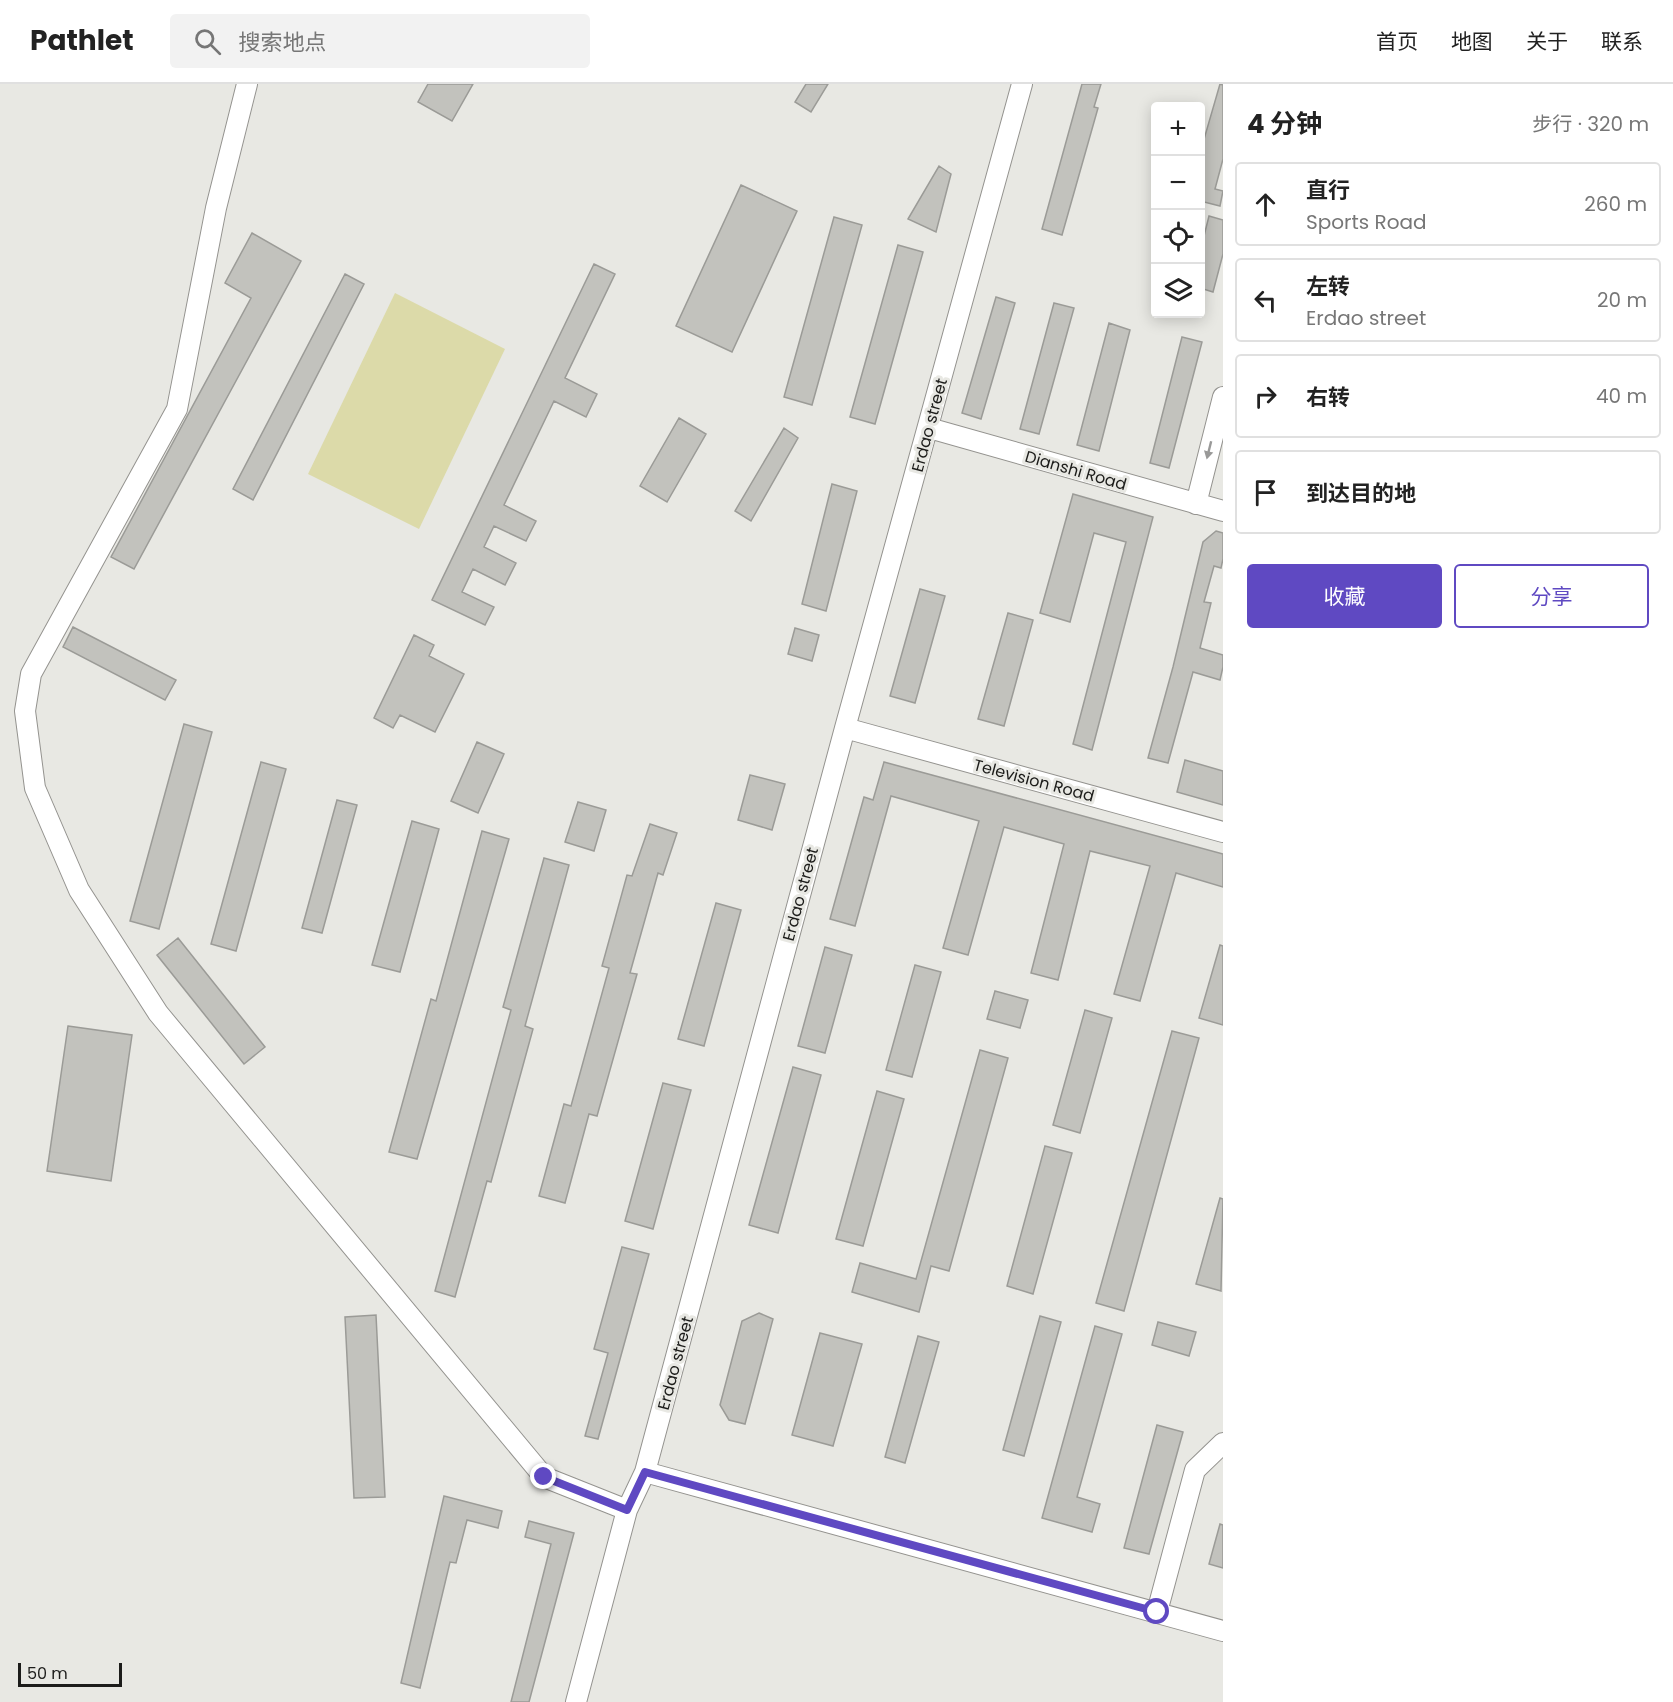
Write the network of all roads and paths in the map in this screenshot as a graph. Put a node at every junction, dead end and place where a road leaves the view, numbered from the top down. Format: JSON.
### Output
{"nodes":[{"id":1,"x":247,"y":84,"type":"edge"},
{"id":2,"x":1022,"y":84,"type":"edge"},
{"id":3,"x":1223,"y":397,"type":"edge"},
{"id":4,"x":929,"y":428,"type":"junction"},
{"id":5,"x":1196,"y":504,"type":"junction"},
{"id":6,"x":1223,"y":511,"type":"edge"},
{"id":7,"x":845,"y":728,"type":"junction"},
{"id":8,"x":1223,"y":832,"type":"edge"},
{"id":9,"x":1223,"y":1443,"type":"edge"},
{"id":10,"x":645,"y":1472,"type":"junction"},
{"id":11,"x":627,"y":1510,"type":"junction"},
{"id":12,"x":1157,"y":1612,"type":"junction"},
{"id":13,"x":1223,"y":1630,"type":"edge"},
{"id":14,"x":576,"y":1702,"type":"edge"}],
"edges":[{"from":1,"to":11,"type":"street"},
{"from":2,"to":4,"type":"street","name":"Erdao street"},
{"from":3,"to":5,"type":"street","one_way":true},
{"from":4,"to":5,"type":"street","name":"Dianshi Road"},
{"from":4,"to":7,"type":"street","name":"Erdao street"},
{"from":5,"to":6,"type":"street","name":"Dianshi Road"},
{"from":7,"to":8,"type":"street","name":"Television Road"},
{"from":7,"to":10,"type":"street","name":"Erdao street"},
{"from":9,"to":12,"type":"street"},
{"from":10,"to":11,"type":"street","name":"Erdao street"},
{"from":10,"to":12,"type":"street"},
{"from":11,"to":14,"type":"street","name":"Erdao street"},
{"from":12,"to":13,"type":"street"}]}
